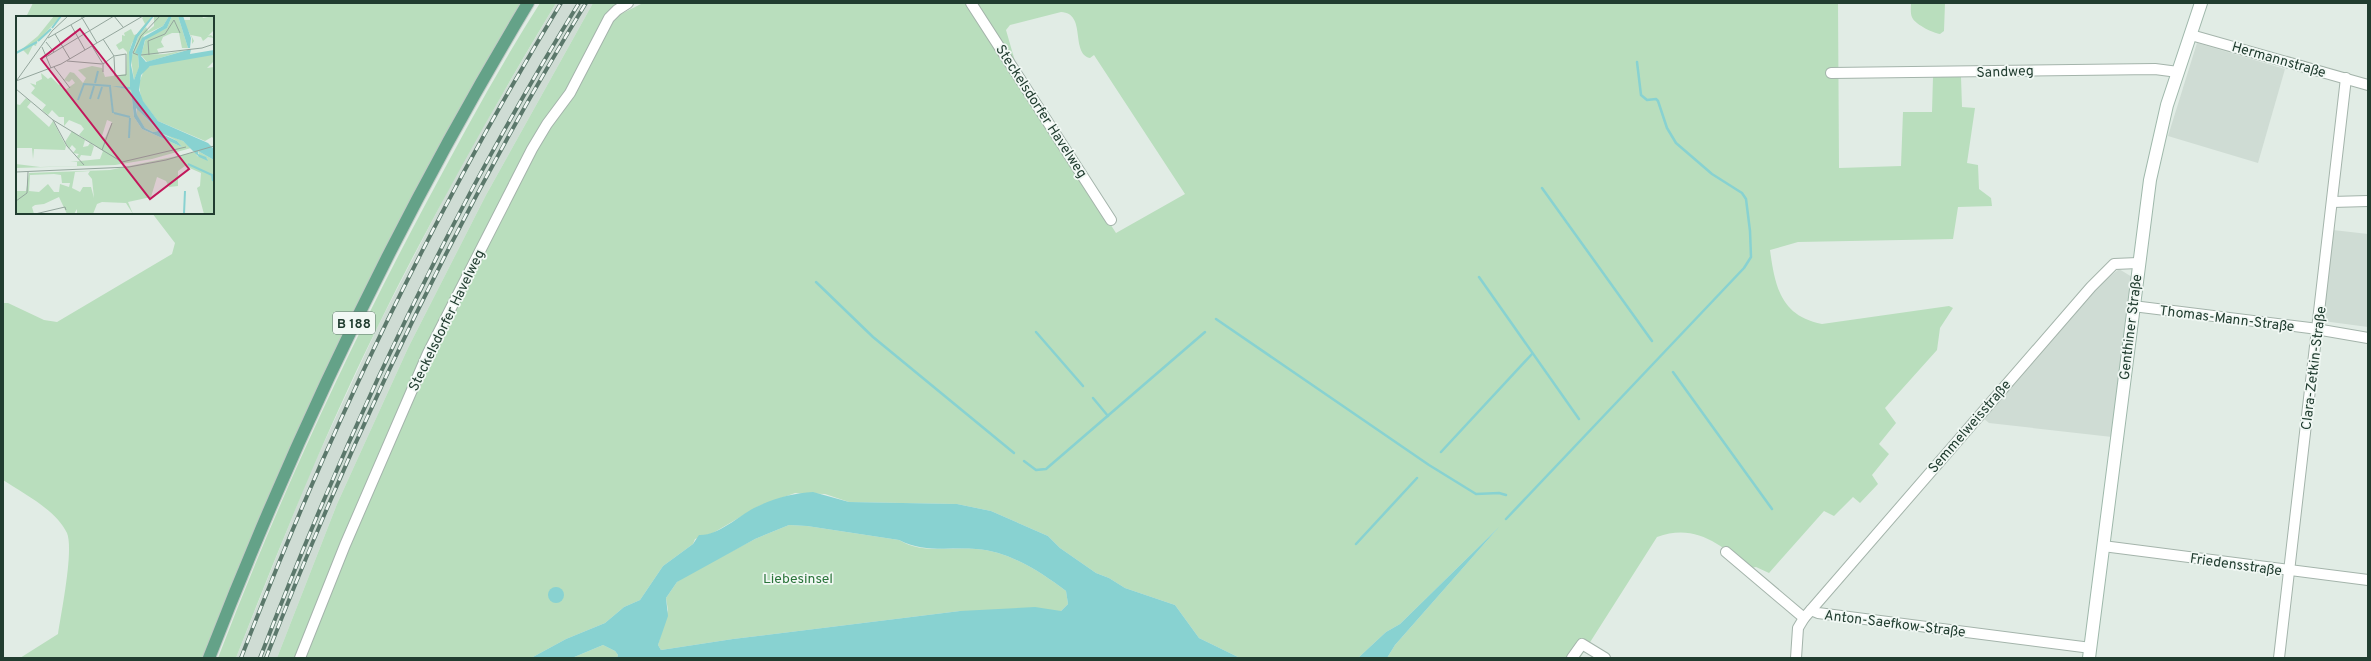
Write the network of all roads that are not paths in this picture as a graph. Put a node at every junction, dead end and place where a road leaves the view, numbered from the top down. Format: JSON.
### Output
{"nodes":[{"id":1,"x":528,"y":3,"type":"edge"},
{"id":2,"x":628,"y":3,"type":"edge"},
{"id":3,"x":971,"y":3,"type":"edge"},
{"id":4,"x":2201,"y":3,"type":"edge"},
{"id":5,"x":2191,"y":35,"type":"junction"},
{"id":6,"x":2178,"y":72,"type":"junction"},
{"id":7,"x":1831,"y":73,"type":"dead end"},
{"id":8,"x":2346,"y":78,"type":"junction"},
{"id":9,"x":2368,"y":85,"type":"edge"},
{"id":10,"x":2368,"y":201,"type":"edge"},
{"id":11,"x":2332,"y":202,"type":"junction"},
{"id":12,"x":1111,"y":220,"type":"dead end"},
{"id":13,"x":2138,"y":263,"type":"junction"},
{"id":14,"x":2133,"y":306,"type":"junction"},
{"id":15,"x":2318,"y":329,"type":"junction"},
{"id":16,"x":2368,"y":338,"type":"edge"},
{"id":17,"x":2103,"y":546,"type":"junction"},
{"id":18,"x":1726,"y":552,"type":"dead end"},
{"id":19,"x":2289,"y":571,"type":"junction"},
{"id":20,"x":2368,"y":580,"type":"edge"},
{"id":21,"x":1811,"y":610,"type":"junction"},
{"id":22,"x":1804,"y":618,"type":"junction"},
{"id":23,"x":2090,"y":653,"type":"edge"},
{"id":24,"x":209,"y":658,"type":"edge"},
{"id":25,"x":300,"y":658,"type":"edge"},
{"id":26,"x":1572,"y":658,"type":"edge"},
{"id":27,"x":1605,"y":658,"type":"edge"},
{"id":28,"x":1796,"y":658,"type":"edge"},
{"id":29,"x":2279,"y":658,"type":"edge"}],
"edges":[{"from":1,"to":24,"type":"main road","number":"B 188"},
{"from":2,"to":25,"type":"street","name":"Steckelsdorfer Havelweg"},
{"from":3,"to":12,"type":"street","name":"Steckelsdorfer Havelweg"},
{"from":4,"to":5,"type":"main road","name":"Genthiner Straße"},
{"from":5,"to":6,"type":"main road","name":"Genthiner Straße"},
{"from":5,"to":8,"type":"street","name":"Hermannstraße"},
{"from":6,"to":7,"type":"street","name":"Sandweg"},
{"from":6,"to":13,"type":"main road","name":"Genthiner Straße"},
{"from":8,"to":9,"type":"street","name":"Hermannstraße"},
{"from":8,"to":11,"type":"street","name":"Clara-Zetkin-Straße"},
{"from":10,"to":11,"type":"street"},
{"from":11,"to":15,"type":"street","name":"Clara-Zetkin-Straße"},
{"from":13,"to":14,"type":"main road","name":"Genthiner Straße"},
{"from":13,"to":21,"type":"street","name":"Semmelweisstraße"},
{"from":14,"to":15,"type":"street","name":"Thomas-Mann-Straße"},
{"from":14,"to":17,"type":"main road","name":"Genthiner Straße"},
{"from":15,"to":16,"type":"street","name":"Thomas-Mann-Straße"},
{"from":15,"to":19,"type":"street","name":"Clara-Zetkin-Straße"},
{"from":17,"to":19,"type":"street","name":"Friedensstraße"},
{"from":17,"to":23,"type":"main road","name":"Genthiner Straße"},
{"from":18,"to":22,"type":"street","name":"Anton-Saefkow-Straße"},
{"from":19,"to":20,"type":"street","name":"Friedensstraße"},
{"from":19,"to":29,"type":"street","name":"Clara-Zetkin-Straße"},
{"from":21,"to":22,"type":"street","name":"Anton-Saefkow-Straße"},
{"from":21,"to":23,"type":"street","name":"Anton-Saefkow-Straße"},
{"from":22,"to":28,"type":"street"},
{"from":26,"to":27,"type":"street"}]}
